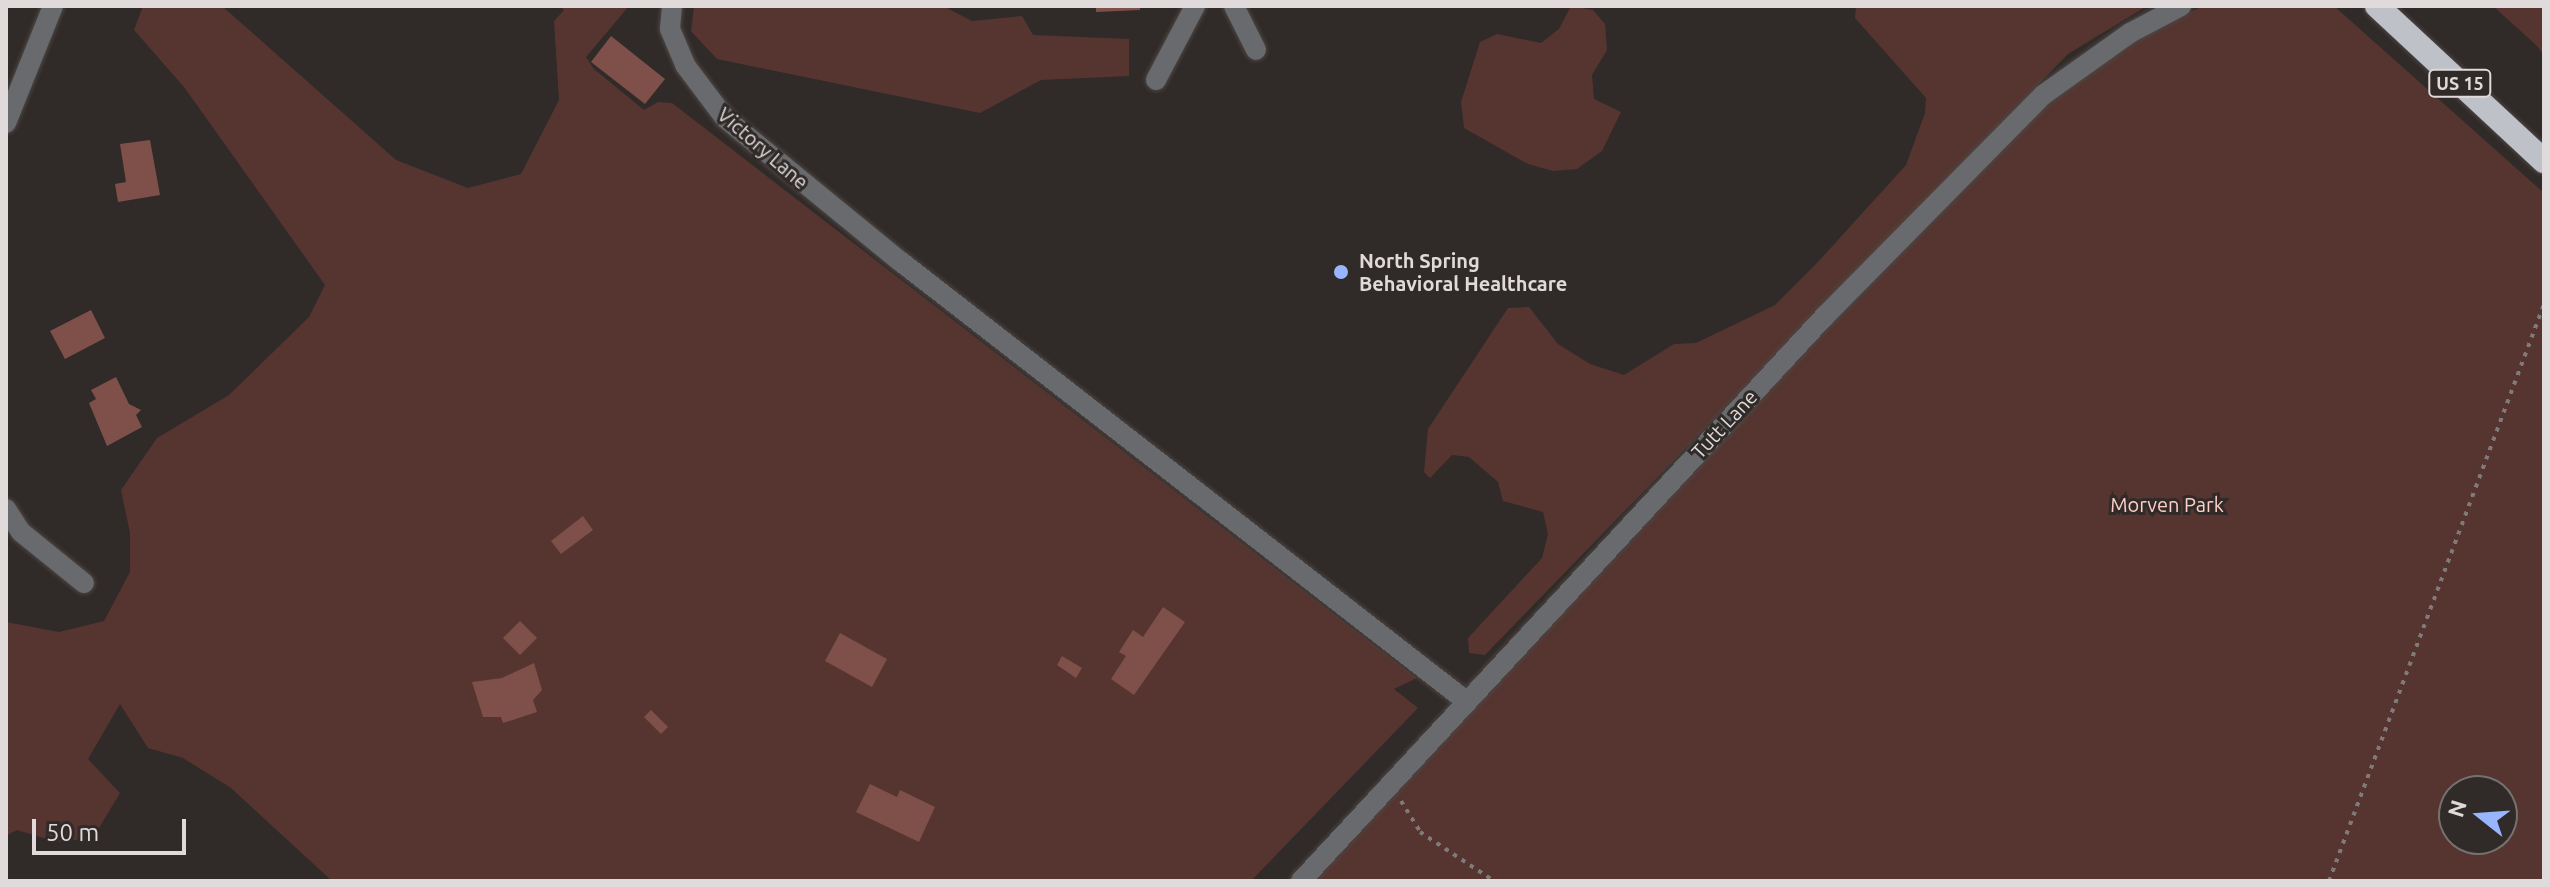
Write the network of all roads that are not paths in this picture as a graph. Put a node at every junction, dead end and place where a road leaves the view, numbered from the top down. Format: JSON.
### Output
{"nodes":[{"id":1,"x":53,"y":6,"type":"edge"},
{"id":2,"x":672,"y":6,"type":"edge"},
{"id":3,"x":1195,"y":6,"type":"edge"},
{"id":4,"x":1234,"y":6,"type":"edge"},
{"id":5,"x":2181,"y":6,"type":"edge"},
{"id":6,"x":2377,"y":6,"type":"edge"},
{"id":7,"x":1256,"y":50,"type":"dead end"},
{"id":8,"x":1156,"y":80,"type":"dead end"},
{"id":9,"x":6,"y":123,"type":"edge"},
{"id":10,"x":2544,"y":161,"type":"edge"},
{"id":11,"x":6,"y":509,"type":"edge"},
{"id":12,"x":84,"y":583,"type":"dead end"},
{"id":13,"x":1466,"y":701,"type":"junction"},
{"id":14,"x":1301,"y":881,"type":"edge"}],
"edges":[{"from":1,"to":9,"type":"street"},
{"from":2,"to":13,"type":"street","name":"Victory Lane"},
{"from":3,"to":8,"type":"street"},
{"from":4,"to":7,"type":"street"},
{"from":5,"to":13,"type":"street","name":"Tutt Lane"},
{"from":6,"to":10,"type":"highway","number":"US 15"},
{"from":11,"to":12,"type":"street"},
{"from":13,"to":14,"type":"street","name":"Tutt Lane"}]}
